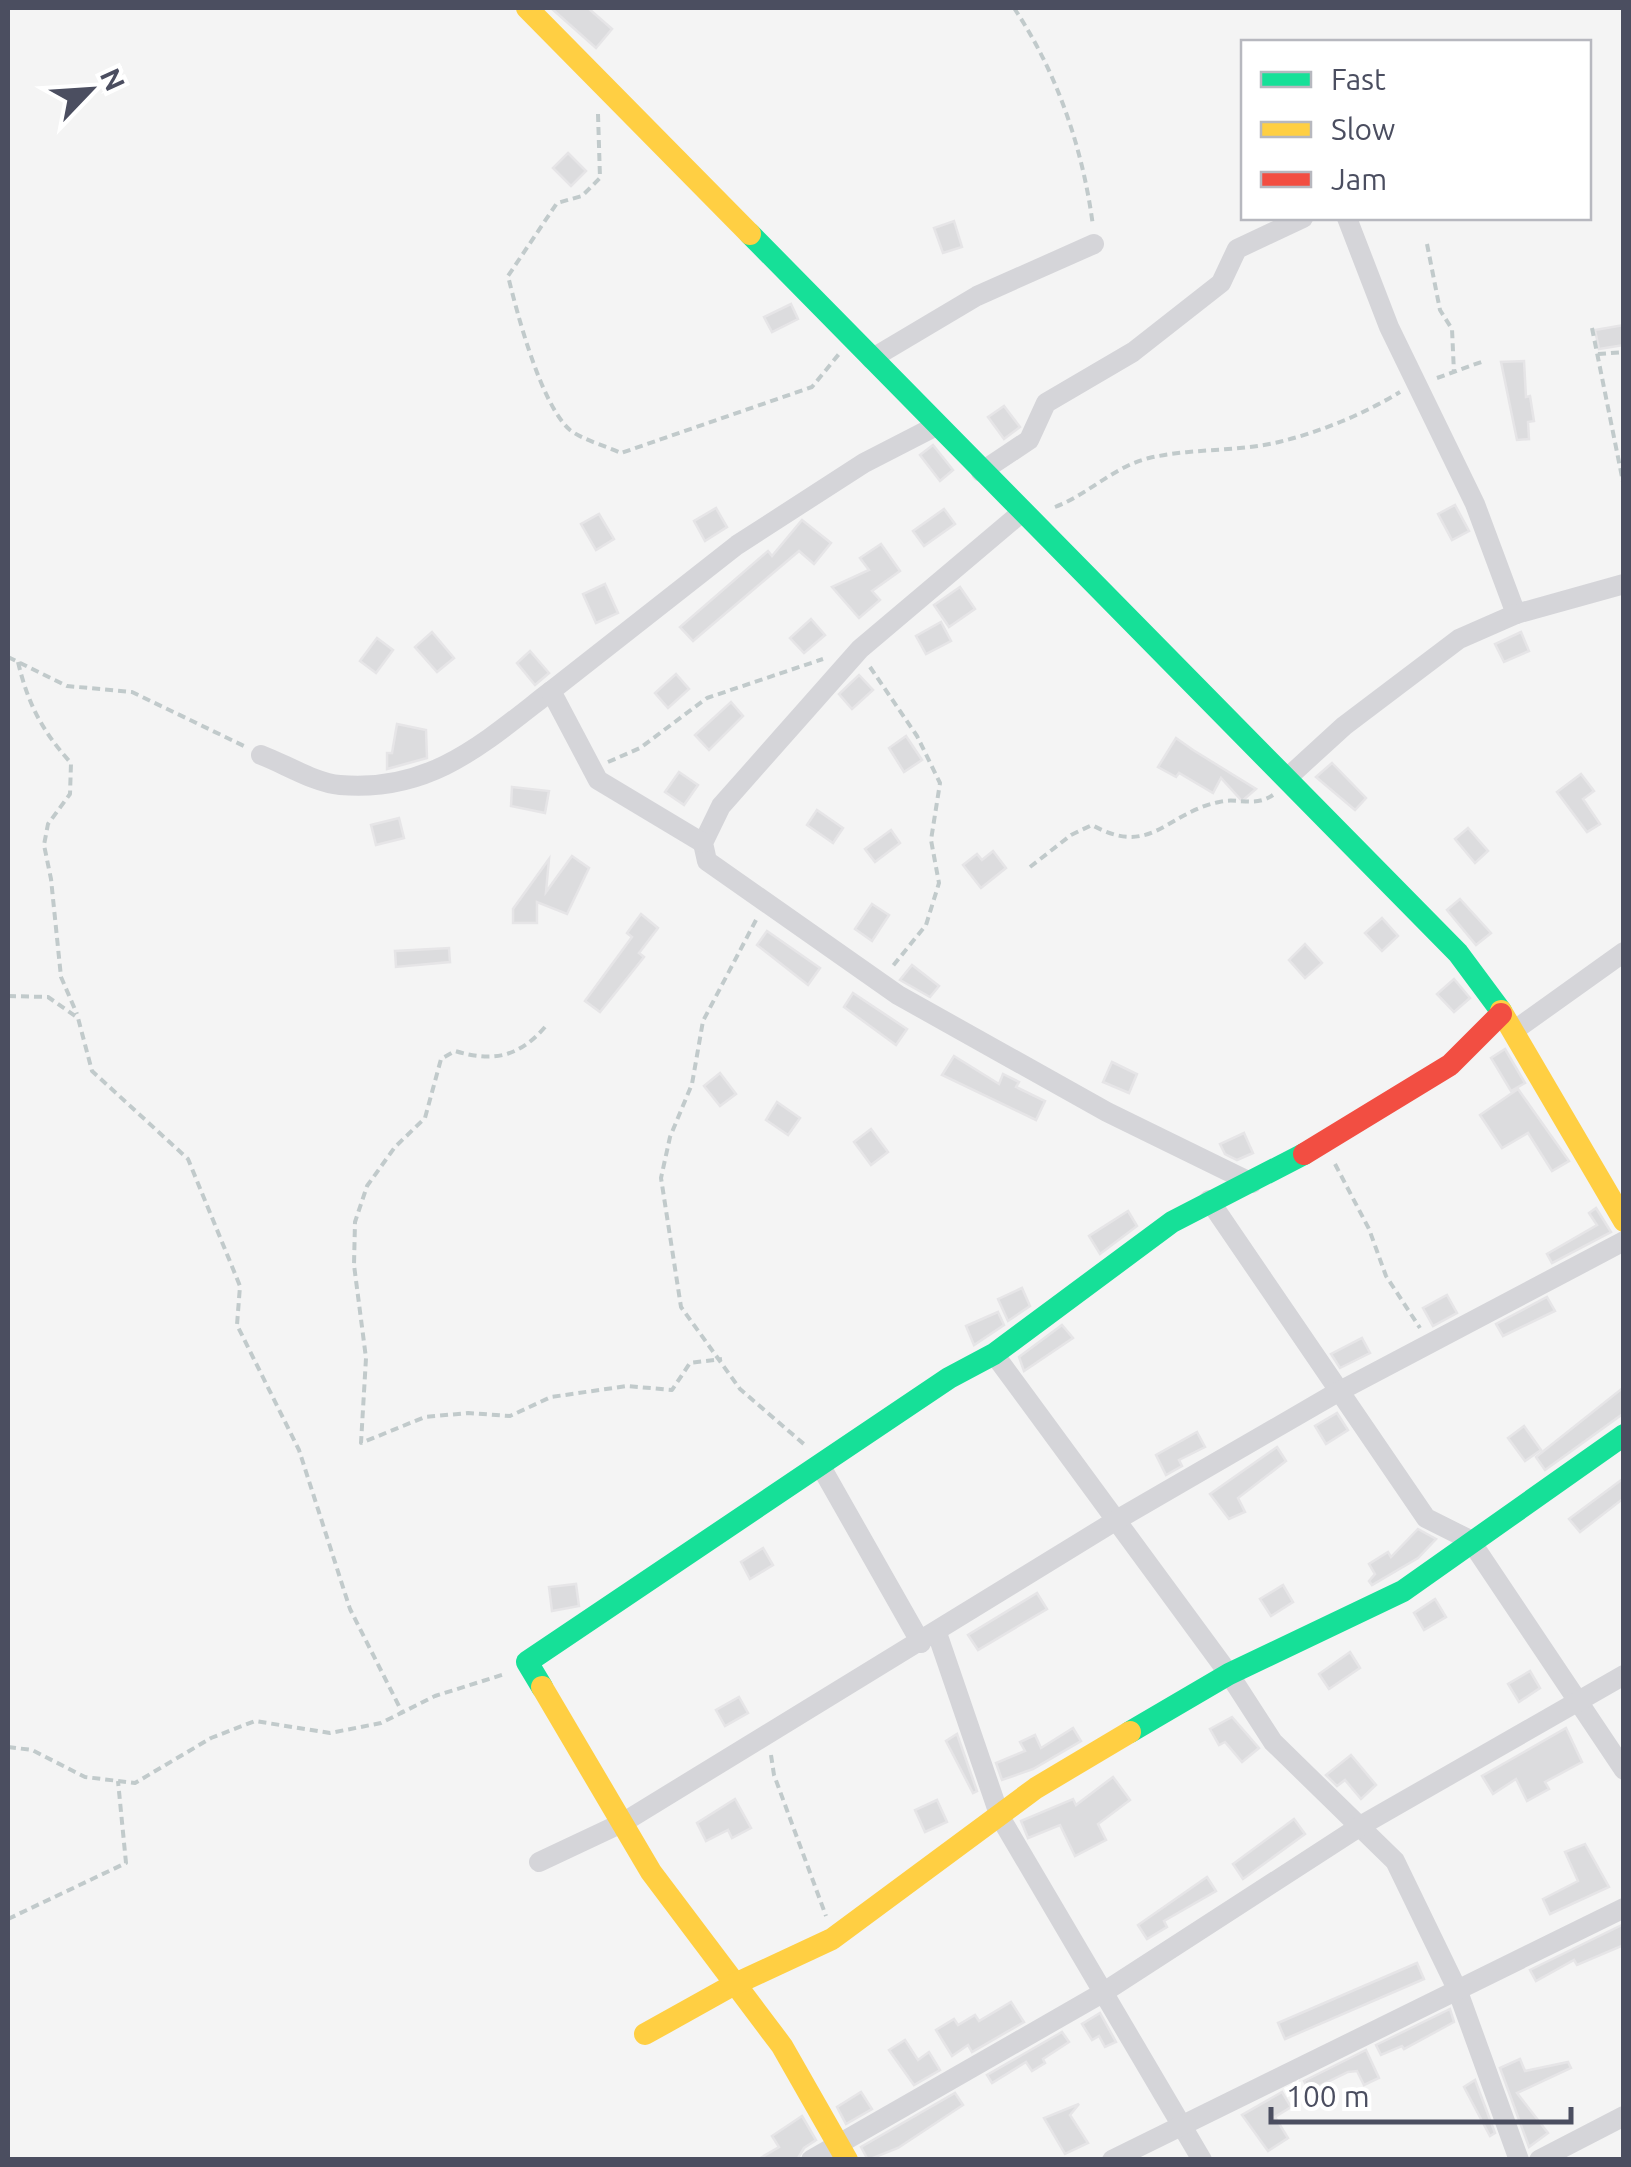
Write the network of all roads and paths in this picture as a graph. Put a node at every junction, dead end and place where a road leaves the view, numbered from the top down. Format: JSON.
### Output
{"nodes":[{"id":1,"x":527,"y":8,"type":"edge"},
{"id":2,"x":1014,"y":8,"type":"edge"},
{"id":3,"x":603,"y":86,"type":"junction"},
{"id":4,"x":1299,"y":220,"type":"edge"},
{"id":5,"x":1348,"y":220,"type":"edge"},
{"id":6,"x":1094,"y":244,"type":"joint"},
{"id":7,"x":1427,"y":244,"type":"dead end"},
{"id":8,"x":1592,"y":328,"type":"dead end"},
{"id":9,"x":851,"y":340,"type":"junction"},
{"id":10,"x":1624,"y":352,"type":"edge"},
{"id":11,"x":1596,"y":354,"type":"junction"},
{"id":12,"x":871,"y":359,"type":"junction"},
{"id":13,"x":1484,"y":361,"type":"dead end"},
{"id":14,"x":1454,"y":373,"type":"junction"},
{"id":15,"x":1415,"y":384,"type":"junction"},
{"id":16,"x":936,"y":426,"type":"junction"},
{"id":17,"x":981,"y":472,"type":"junction"},
{"id":18,"x":1624,"y":487,"type":"edge"},
{"id":19,"x":1028,"y":520,"type":"junction"},
{"id":20,"x":1624,"y":584,"type":"edge"},
{"id":21,"x":1516,"y":614,"type":"junction"},
{"id":22,"x":860,"y":649,"type":"junction"},
{"id":23,"x":8,"y":657,"type":"edge"},
{"id":24,"x":18,"y":662,"type":"junction"},
{"id":25,"x":551,"y":690,"type":"junction"},
{"id":26,"x":261,"y":754,"type":"joint"},
{"id":27,"x":592,"y":770,"type":"junction"},
{"id":28,"x":1286,"y":779,"type":"junction"},
{"id":29,"x":703,"y":843,"type":"junction"},
{"id":30,"x":1030,"y":867,"type":"dead end"},
{"id":31,"x":770,"y":906,"type":"junction"},
{"id":32,"x":1623,"y":951,"type":"edge"},
{"id":33,"x":880,"y":983,"type":"junction"},
{"id":34,"x":8,"y":996,"type":"edge"},
{"id":35,"x":78,"y":1018,"type":"junction"},
{"id":36,"x":1508,"y":1022,"type":"junction"},
{"id":37,"x":544,"y":1027,"type":"dead end"},
{"id":38,"x":1326,"y":1142,"type":"junction"},
{"id":39,"x":1252,"y":1183,"type":"junction"},
{"id":40,"x":1208,"y":1200,"type":"junction"},
{"id":41,"x":1624,"y":1221,"type":"edge"},
{"id":42,"x":1624,"y":1241,"type":"edge"},
{"id":43,"x":1428,"y":1343,"type":"junction"},
{"id":44,"x":994,"y":1354,"type":"junction"},
{"id":45,"x":722,"y":1358,"type":"junction"},
{"id":46,"x":1336,"y":1393,"type":"junction"},
{"id":47,"x":1624,"y":1435,"type":"edge"},
{"id":48,"x":820,"y":1465,"type":"junction"},
{"id":49,"x":1114,"y":1522,"type":"junction"},
{"id":50,"x":1470,"y":1540,"type":"junction"},
{"id":51,"x":929,"y":1638,"type":"junction"},
{"id":52,"x":527,"y":1662,"type":"junction"},
{"id":53,"x":1229,"y":1674,"type":"junction"},
{"id":54,"x":1624,"y":1676,"type":"edge"},
{"id":55,"x":1578,"y":1705,"type":"junction"},
{"id":56,"x":403,"y":1714,"type":"junction"},
{"id":57,"x":768,"y":1736,"type":"junction"},
{"id":58,"x":8,"y":1747,"type":"edge"},
{"id":59,"x":1624,"y":1770,"type":"edge"},
{"id":60,"x":118,"y":1781,"type":"junction"},
{"id":61,"x":1000,"y":1816,"type":"junction"},
{"id":62,"x":624,"y":1822,"type":"junction"},
{"id":63,"x":1362,"y":1826,"type":"junction"},
{"id":64,"x":539,"y":1862,"type":"dead end"},
{"id":65,"x":1624,"y":1908,"type":"edge"},
{"id":66,"x":8,"y":1919,"type":"edge"},
{"id":67,"x":832,"y":1939,"type":"junction"},
{"id":68,"x":733,"y":1985,"type":"junction"},
{"id":69,"x":1457,"y":1989,"type":"junction"},
{"id":70,"x":1104,"y":1992,"type":"junction"},
{"id":71,"x":646,"y":2034,"type":"dead end"},
{"id":72,"x":1624,"y":2116,"type":"edge"},
{"id":73,"x":1183,"y":2126,"type":"junction"},
{"id":74,"x":842,"y":2152,"type":"edge"},
{"id":75,"x":811,"y":2160,"type":"edge"},
{"id":76,"x":1112,"y":2160,"type":"edge"},
{"id":77,"x":1202,"y":2160,"type":"edge"},
{"id":78,"x":1519,"y":2160,"type":"edge"},
{"id":79,"x":1539,"y":2160,"type":"edge"}],
"edges":[{"from":1,"to":3,"type":"street"},
{"from":2,"to":6,"type":"path"},
{"from":3,"to":9,"type":"street"},
{"from":3,"to":9,"type":"path"},
{"from":4,"to":17,"type":"street"},
{"from":5,"to":15,"type":"street"},
{"from":6,"to":12,"type":"street"},
{"from":7,"to":14,"type":"path"},
{"from":8,"to":11,"type":"path"},
{"from":9,"to":12,"type":"street"},
{"from":10,"to":11,"type":"path"},
{"from":11,"to":18,"type":"path"},
{"from":12,"to":16,"type":"street"},
{"from":13,"to":14,"type":"path"},
{"from":14,"to":15,"type":"path"},
{"from":15,"to":19,"type":"path"},
{"from":15,"to":21,"type":"street"},
{"from":16,"to":17,"type":"street"},
{"from":16,"to":25,"type":"street"},
{"from":17,"to":19,"type":"street"},
{"from":19,"to":22,"type":"street"},
{"from":19,"to":28,"type":"street"},
{"from":20,"to":21,"type":"street"},
{"from":21,"to":28,"type":"street"},
{"from":22,"to":27,"type":"path"},
{"from":22,"to":29,"type":"street"},
{"from":22,"to":33,"type":"path"},
{"from":23,"to":24,"type":"path"},
{"from":24,"to":26,"type":"path"},
{"from":24,"to":35,"type":"path"},
{"from":25,"to":26,"type":"street"},
{"from":25,"to":27,"type":"street"},
{"from":27,"to":29,"type":"street"},
{"from":28,"to":30,"type":"path"},
{"from":28,"to":36,"type":"street"},
{"from":29,"to":31,"type":"street"},
{"from":31,"to":33,"type":"street"},
{"from":31,"to":45,"type":"path"},
{"from":32,"to":36,"type":"street"},
{"from":33,"to":39,"type":"street"},
{"from":34,"to":35,"type":"path"},
{"from":35,"to":56,"type":"path"},
{"from":36,"to":38,"type":"street"},
{"from":36,"to":41,"type":"street"},
{"from":37,"to":45,"type":"path"},
{"from":38,"to":39,"type":"street"},
{"from":38,"to":43,"type":"path"},
{"from":39,"to":40,"type":"street"},
{"from":40,"to":44,"type":"street"},
{"from":40,"to":46,"type":"street"},
{"from":42,"to":43,"type":"street"},
{"from":43,"to":46,"type":"street"},
{"from":44,"to":48,"type":"street"},
{"from":44,"to":49,"type":"street"},
{"from":45,"to":48,"type":"path"},
{"from":46,"to":49,"type":"street"},
{"from":46,"to":50,"type":"street"},
{"from":47,"to":50,"type":"street"},
{"from":48,"to":51,"type":"street"},
{"from":48,"to":52,"type":"street"},
{"from":49,"to":51,"type":"street"},
{"from":49,"to":53,"type":"street"},
{"from":50,"to":53,"type":"street"},
{"from":50,"to":55,"type":"street"},
{"from":51,"to":57,"type":"street"},
{"from":51,"to":61,"type":"street"},
{"from":52,"to":56,"type":"path"},
{"from":52,"to":62,"type":"street"},
{"from":53,"to":61,"type":"street"},
{"from":53,"to":63,"type":"street"},
{"from":54,"to":55,"type":"street"},
{"from":55,"to":59,"type":"street"},
{"from":55,"to":63,"type":"street"},
{"from":56,"to":60,"type":"path"},
{"from":57,"to":62,"type":"street"},
{"from":57,"to":67,"type":"path"},
{"from":58,"to":60,"type":"path"},
{"from":60,"to":66,"type":"path"},
{"from":61,"to":67,"type":"street"},
{"from":61,"to":70,"type":"street"},
{"from":62,"to":64,"type":"street"},
{"from":62,"to":68,"type":"street"},
{"from":63,"to":69,"type":"street"},
{"from":63,"to":70,"type":"street"},
{"from":65,"to":69,"type":"street"},
{"from":67,"to":68,"type":"street"},
{"from":68,"to":71,"type":"street"},
{"from":68,"to":74,"type":"street"},
{"from":69,"to":73,"type":"street"},
{"from":69,"to":78,"type":"street"},
{"from":70,"to":73,"type":"street"},
{"from":70,"to":74,"type":"street"},
{"from":72,"to":79,"type":"street"},
{"from":73,"to":76,"type":"street"},
{"from":73,"to":77,"type":"street"},
{"from":74,"to":75,"type":"street"}]}
